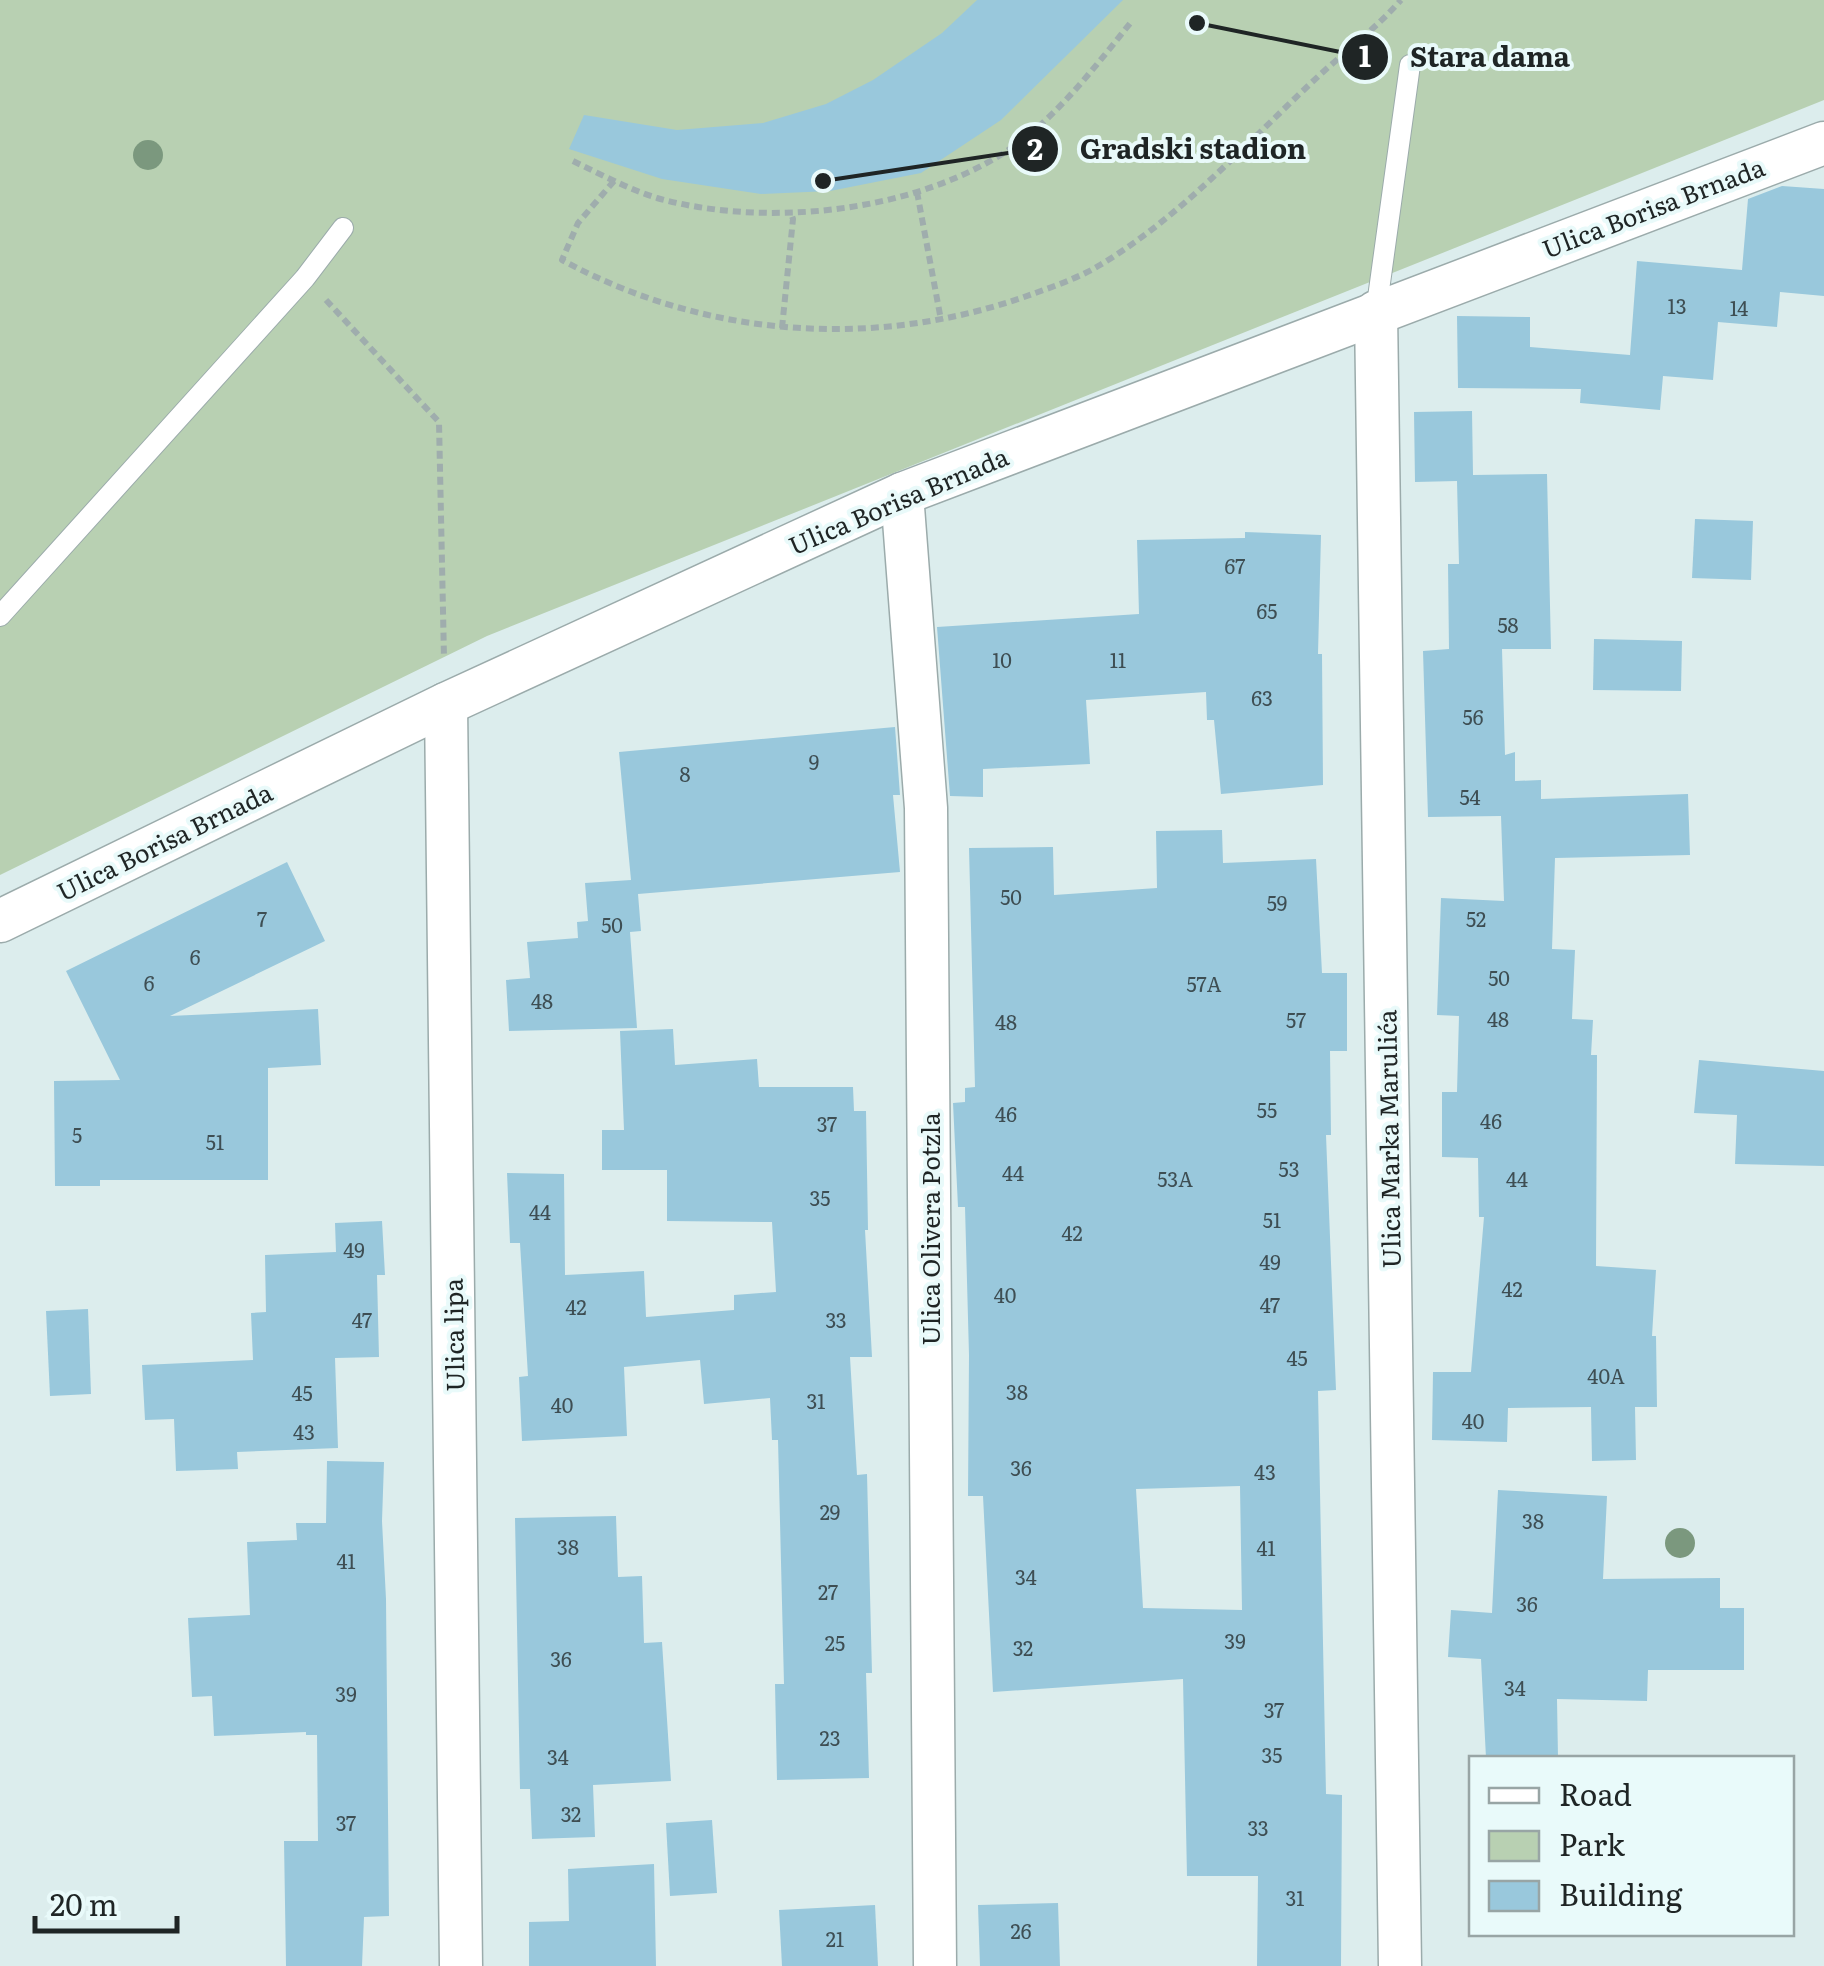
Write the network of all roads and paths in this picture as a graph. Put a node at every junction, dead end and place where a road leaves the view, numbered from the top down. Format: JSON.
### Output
{"nodes":[{"id":1,"x":1401,"y":0,"type":"edge"},
{"id":2,"x":1132,"y":20,"type":"dead end"},
{"id":3,"x":1410,"y":65,"type":"dead end"},
{"id":4,"x":1824,"y":143,"type":"edge"},
{"id":5,"x":573,"y":161,"type":"dead end"},
{"id":6,"x":614,"y":181,"type":"junction"},
{"id":7,"x":917,"y":192,"type":"junction"},
{"id":8,"x":792,"y":213,"type":"junction"},
{"id":9,"x":342,"y":228,"type":"dead end"},
{"id":10,"x":305,"y":278,"type":"junction"},
{"id":11,"x":1376,"y":312,"type":"junction"},
{"id":12,"x":941,"y":320,"type":"junction"},
{"id":13,"x":782,"y":328,"type":"junction"},
{"id":14,"x":902,"y":494,"type":"junction"},
{"id":15,"x":0,"y":616,"type":"edge"},
{"id":16,"x":446,"y":704,"type":"junction"},
{"id":17,"x":0,"y":921,"type":"edge"},
{"id":18,"x":460,"y":1966,"type":"edge"},
{"id":19,"x":935,"y":1966,"type":"edge"},
{"id":20,"x":1400,"y":1966,"type":"edge"}],
"edges":[{"from":1,"to":12,"type":"path"},
{"from":2,"to":7,"type":"path"},
{"from":3,"to":11,"type":"lane"},
{"from":4,"to":11,"type":"street","name":"Ulica Borisa Brnada"},
{"from":5,"to":6,"type":"path"},
{"from":6,"to":8,"type":"path"},
{"from":6,"to":13,"type":"path"},
{"from":7,"to":8,"type":"path"},
{"from":7,"to":12,"type":"path"},
{"from":8,"to":13,"type":"path"},
{"from":9,"to":10,"type":"lane"},
{"from":10,"to":15,"type":"lane"},
{"from":10,"to":16,"type":"path"},
{"from":11,"to":14,"type":"street","name":"Ulica Borisa Brnada"},
{"from":11,"to":20,"type":"street","name":"Ulica Marka Marulića"},
{"from":12,"to":13,"type":"path"},
{"from":14,"to":16,"type":"street","name":"Ulica Borisa Brnada"},
{"from":14,"to":19,"type":"street","name":"Ulica Olivera Potzla"},
{"from":16,"to":17,"type":"street","name":"Ulica Borisa Brnada"},
{"from":16,"to":18,"type":"street","name":"Ulica lipa"}]}
